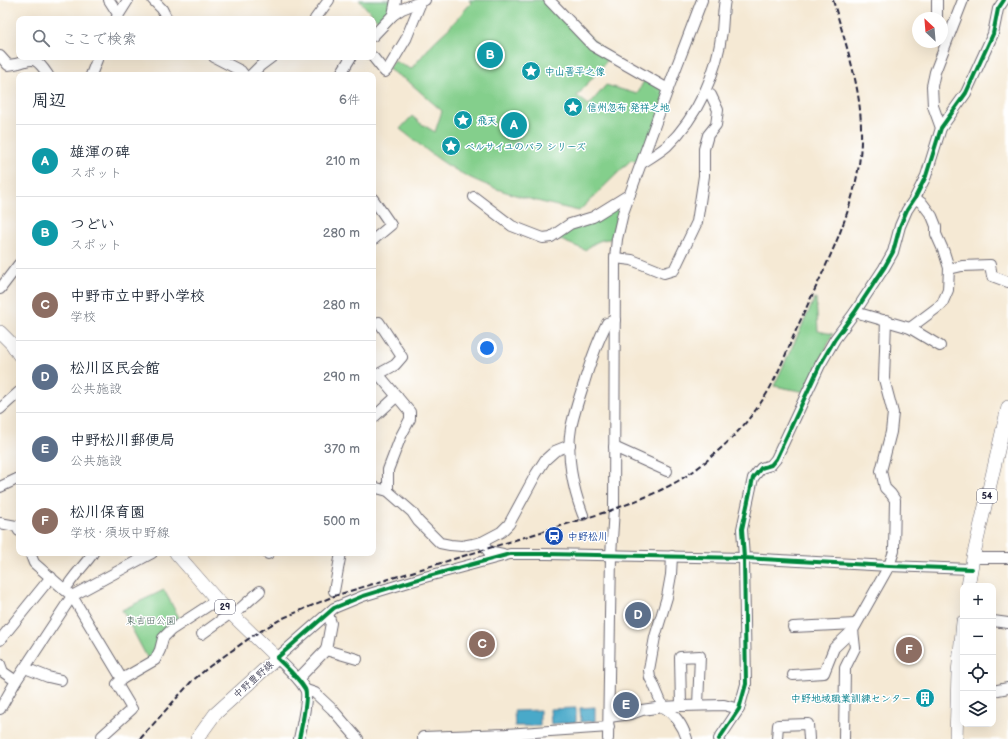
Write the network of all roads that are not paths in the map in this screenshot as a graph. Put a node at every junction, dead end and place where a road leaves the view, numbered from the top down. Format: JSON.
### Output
{"nodes":[{"id":1,"x":109,"y":0,"type":"edge"},
{"id":2,"x":128,"y":0,"type":"edge"},
{"id":3,"x":153,"y":0,"type":"edge"},
{"id":4,"x":329,"y":0,"type":"edge"},
{"id":5,"x":396,"y":0,"type":"edge"},
{"id":6,"x":549,"y":0,"type":"edge"},
{"id":7,"x":702,"y":0,"type":"edge"},
{"id":8,"x":725,"y":0,"type":"edge"},
{"id":9,"x":937,"y":0,"type":"edge"},
{"id":10,"x":963,"y":0,"type":"edge"},
{"id":11,"x":1004,"y":0,"type":"edge"},
{"id":12,"x":423,"y":1,"type":"edge"},
{"id":13,"x":937,"y":12,"type":"edge"},
{"id":14,"x":393,"y":15,"type":"junction"},
{"id":15,"x":117,"y":16,"type":"edge"},
{"id":16,"x":166,"y":16,"type":"edge"},
{"id":17,"x":317,"y":16,"type":"edge"},
{"id":18,"x":376,"y":33,"type":"edge"},
{"id":19,"x":948,"y":38,"type":"edge"},
{"id":20,"x":944,"y":48,"type":"edge"},
{"id":21,"x":0,"y":56,"type":"edge"},
{"id":22,"x":26,"y":60,"type":"edge"},
{"id":23,"x":34,"y":60,"type":"edge"},
{"id":24,"x":97,"y":60,"type":"edge"},
{"id":25,"x":220,"y":60,"type":"edge"},
{"id":26,"x":268,"y":60,"type":"edge"},
{"id":27,"x":349,"y":60,"type":"edge"},
{"id":28,"x":375,"y":60,"type":"edge"},
{"id":29,"x":45,"y":72,"type":"edge"},
{"id":30,"x":92,"y":72,"type":"edge"},
{"id":31,"x":242,"y":72,"type":"edge"},
{"id":32,"x":254,"y":72,"type":"edge"},
{"id":33,"x":342,"y":72,"type":"edge"},
{"id":34,"x":668,"y":89,"type":"junction"},
{"id":35,"x":705,"y":92,"type":"junction"},
{"id":36,"x":941,"y":128,"type":"junction"},
{"id":37,"x":642,"y":163,"type":"junction"},
{"id":38,"x":630,"y":194,"type":"junction"},
{"id":39,"x":474,"y":197,"type":"dead end"},
{"id":40,"x":915,"y":198,"type":"junction"},
{"id":41,"x":376,"y":204,"type":"edge"},
{"id":42,"x":376,"y":238,"type":"edge"},
{"id":43,"x":615,"y":258,"type":"junction"},
{"id":44,"x":16,"y":268,"type":"edge"},
{"id":45,"x":949,"y":268,"type":"junction"},
{"id":46,"x":1008,"y":282,"type":"edge"},
{"id":47,"x":0,"y":289,"type":"edge"},
{"id":48,"x":855,"y":312,"type":"junction"},
{"id":49,"x":615,"y":320,"type":"junction"},
{"id":50,"x":886,"y":320,"type":"junction"},
{"id":51,"x":379,"y":322,"type":"dead end"},
{"id":52,"x":910,"y":328,"type":"junction"},
{"id":53,"x":0,"y":332,"type":"edge"},
{"id":54,"x":940,"y":346,"type":"dead end"},
{"id":55,"x":16,"y":351,"type":"edge"},
{"id":56,"x":376,"y":376,"type":"edge"},
{"id":57,"x":16,"y":395,"type":"edge"},
{"id":58,"x":397,"y":396,"type":"junction"},
{"id":59,"x":0,"y":409,"type":"edge"},
{"id":60,"x":376,"y":415,"type":"edge"},
{"id":61,"x":1007,"y":415,"type":"edge"},
{"id":62,"x":570,"y":445,"type":"junction"},
{"id":63,"x":614,"y":447,"type":"junction"},
{"id":64,"x":667,"y":471,"type":"dead end"},
{"id":65,"x":16,"y":479,"type":"edge"},
{"id":66,"x":0,"y":487,"type":"edge"},
{"id":67,"x":376,"y":488,"type":"edge"},
{"id":68,"x":388,"y":491,"type":"junction"},
{"id":69,"x":583,"y":515,"type":"dead end"},
{"id":70,"x":0,"y":523,"type":"edge"},
{"id":71,"x":16,"y":526,"type":"edge"},
{"id":72,"x":482,"y":542,"type":"junction"},
{"id":73,"x":505,"y":555,"type":"junction"},
{"id":74,"x":612,"y":555,"type":"junction"},
{"id":75,"x":31,"y":556,"type":"edge"},
{"id":76,"x":91,"y":556,"type":"edge"},
{"id":77,"x":146,"y":556,"type":"edge"},
{"id":78,"x":179,"y":556,"type":"edge"},
{"id":79,"x":340,"y":556,"type":"edge"},
{"id":80,"x":672,"y":556,"type":"junction"},
{"id":81,"x":744,"y":558,"type":"junction"},
{"id":82,"x":1008,"y":558,"type":"edge"},
{"id":83,"x":972,"y":564,"type":"junction"},
{"id":84,"x":889,"y":566,"type":"junction"},
{"id":85,"x":51,"y":577,"type":"junction"},
{"id":86,"x":969,"y":583,"type":"edge"},
{"id":87,"x":260,"y":591,"type":"dead end"},
{"id":88,"x":334,"y":591,"type":"dead end"},
{"id":89,"x":68,"y":593,"type":"junction"},
{"id":90,"x":217,"y":600,"type":"junction"},
{"id":91,"x":232,"y":614,"type":"junction"},
{"id":92,"x":328,"y":614,"type":"junction"},
{"id":93,"x":996,"y":621,"type":"edge"},
{"id":94,"x":1008,"y":623,"type":"edge"},
{"id":95,"x":793,"y":627,"type":"dead end"},
{"id":96,"x":855,"y":627,"type":"junction"},
{"id":97,"x":202,"y":634,"type":"dead end"},
{"id":98,"x":0,"y":640,"type":"edge"},
{"id":99,"x":326,"y":650,"type":"junction"},
{"id":100,"x":277,"y":658,"type":"junction"},
{"id":101,"x":357,"y":658,"type":"dead end"},
{"id":102,"x":0,"y":664,"type":"edge"},
{"id":103,"x":25,"y":668,"type":"junction"},
{"id":104,"x":793,"y":675,"type":"dead end"},
{"id":105,"x":122,"y":679,"type":"junction"},
{"id":106,"x":298,"y":679,"type":"junction"},
{"id":107,"x":61,"y":680,"type":"dead end"},
{"id":108,"x":16,"y":681,"type":"junction"},
{"id":109,"x":1008,"y":688,"type":"edge"},
{"id":110,"x":306,"y":690,"type":"junction"},
{"id":111,"x":996,"y":690,"type":"edge"},
{"id":112,"x":960,"y":691,"type":"edge"},
{"id":113,"x":698,"y":705,"type":"junction"},
{"id":114,"x":681,"y":706,"type":"junction"},
{"id":115,"x":663,"y":707,"type":"junction"},
{"id":116,"x":0,"y":709,"type":"edge"},
{"id":117,"x":739,"y":709,"type":"junction"},
{"id":118,"x":609,"y":722,"type":"junction"},
{"id":119,"x":506,"y":734,"type":"edge"},
{"id":120,"x":541,"y":735,"type":"edge"},
{"id":121,"x":102,"y":736,"type":"dead end"},
{"id":122,"x":197,"y":739,"type":"edge"},
{"id":123,"x":299,"y":739,"type":"edge"},
{"id":124,"x":358,"y":739,"type":"edge"},
{"id":125,"x":423,"y":739,"type":"edge"},
{"id":126,"x":608,"y":739,"type":"edge"},
{"id":127,"x":687,"y":739,"type":"edge"},
{"id":128,"x":719,"y":739,"type":"edge"},
{"id":129,"x":778,"y":739,"type":"edge"},
{"id":130,"x":809,"y":739,"type":"edge"},
{"id":131,"x":844,"y":739,"type":"edge"},
{"id":132,"x":956,"y":739,"type":"edge"}],
"edges":[{"from":1,"to":15,"type":"street"},
{"from":2,"to":15,"type":"street"},
{"from":3,"to":16,"type":"street"},
{"from":4,"to":17,"type":"street"},
{"from":5,"to":14,"type":"street"},
{"from":6,"to":34,"type":"street"},
{"from":7,"to":34,"type":"street"},
{"from":8,"to":35,"type":"street"},
{"from":9,"to":13,"type":"street"},
{"from":10,"to":19,"type":"street"},
{"from":11,"to":36,"type":"street"},
{"from":12,"to":14,"type":"street"},
{"from":12,"to":28,"type":"street"},
{"from":14,"to":18,"type":"street"},
{"from":20,"to":36,"type":"street"},
{"from":21,"to":22,"type":"street"},
{"from":23,"to":29,"type":"street"},
{"from":24,"to":30,"type":"street"},
{"from":25,"to":31,"type":"street"},
{"from":26,"to":32,"type":"street"},
{"from":27,"to":33,"type":"street"},
{"from":34,"to":37,"type":"street"},
{"from":35,"to":37,"type":"street"},
{"from":35,"to":43,"type":"street"},
{"from":36,"to":40,"type":"street"},
{"from":37,"to":38,"type":"street"},
{"from":38,"to":39,"type":"street"},
{"from":38,"to":43,"type":"street"},
{"from":40,"to":45,"type":"street"},
{"from":40,"to":48,"type":"street"},
{"from":41,"to":42,"type":"street"},
{"from":43,"to":49,"type":"street"},
{"from":44,"to":47,"type":"street"},
{"from":45,"to":46,"type":"street"},
{"from":45,"to":52,"type":"street"},
{"from":48,"to":50,"type":"street"},
{"from":48,"to":81,"type":"street"},
{"from":49,"to":62,"type":"street"},
{"from":49,"to":63,"type":"street"},
{"from":50,"to":52,"type":"street"},
{"from":50,"to":84,"type":"street"},
{"from":51,"to":56,"type":"street"},
{"from":52,"to":54,"type":"street"},
{"from":53,"to":55,"type":"main road"},
{"from":56,"to":58,"type":"street"},
{"from":57,"to":59,"type":"street"},
{"from":58,"to":60,"type":"street"},
{"from":58,"to":68,"type":"street"},
{"from":61,"to":83,"type":"main road","number":"54"},
{"from":62,"to":69,"type":"street"},
{"from":62,"to":72,"type":"street"},
{"from":63,"to":64,"type":"street"},
{"from":63,"to":74,"type":"street"},
{"from":65,"to":66,"type":"street"},
{"from":67,"to":68,"type":"street"},
{"from":68,"to":72,"type":"street"},
{"from":70,"to":71,"type":"street"},
{"from":72,"to":73,"type":"street"},
{"from":73,"to":74,"type":"street"},
{"from":73,"to":92,"type":"street"},
{"from":74,"to":80,"type":"street"},
{"from":74,"to":118,"type":"street"},
{"from":75,"to":85,"type":"street"},
{"from":76,"to":89,"type":"street"},
{"from":77,"to":89,"type":"street"},
{"from":78,"to":90,"type":"main road","name":"中野豊野線","number":"29"},
{"from":79,"to":88,"type":"street"},
{"from":80,"to":81,"type":"street"},
{"from":80,"to":115,"type":"street"},
{"from":81,"to":84,"type":"street"},
{"from":81,"to":117,"type":"street"},
{"from":82,"to":83,"type":"street"},
{"from":83,"to":84,"type":"street"},
{"from":83,"to":86,"type":"main road","number":"54"},
{"from":84,"to":96,"type":"street"},
{"from":85,"to":89,"type":"street"},
{"from":85,"to":98,"type":"street"},
{"from":87,"to":91,"type":"street"},
{"from":89,"to":103,"type":"street"},
{"from":89,"to":105,"type":"street"},
{"from":90,"to":91,"type":"main road","name":"中野豊野線","number":"29"},
{"from":90,"to":105,"type":"street"},
{"from":91,"to":97,"type":"street"},
{"from":91,"to":100,"type":"main road","name":"中野豊野線","number":"29"},
{"from":92,"to":99,"type":"street"},
{"from":92,"to":100,"type":"street"},
{"from":93,"to":94,"type":"street"},
{"from":95,"to":96,"type":"street"},
{"from":96,"to":104,"type":"street"},
{"from":96,"to":131,"type":"street"},
{"from":99,"to":101,"type":"street"},
{"from":99,"to":106,"type":"street"},
{"from":100,"to":106,"type":"street"},
{"from":100,"to":122,"type":"main road","name":"中野豊野線"},
{"from":102,"to":108,"type":"street"},
{"from":103,"to":107,"type":"street"},
{"from":103,"to":108,"type":"street"},
{"from":105,"to":121,"type":"street"},
{"from":106,"to":110,"type":"street"},
{"from":108,"to":116,"type":"street"},
{"from":109,"to":111,"type":"street"},
{"from":110,"to":123,"type":"street"},
{"from":110,"to":124,"type":"street"},
{"from":112,"to":132,"type":"main road"},
{"from":113,"to":114,"type":"street"},
{"from":113,"to":114,"type":"street"},
{"from":113,"to":117,"type":"street"},
{"from":114,"to":115,"type":"street"},
{"from":115,"to":118,"type":"street"},
{"from":115,"to":127,"type":"street"},
{"from":117,"to":128,"type":"street"},
{"from":118,"to":120,"type":"street"},
{"from":118,"to":126,"type":"street"},
{"from":119,"to":120,"type":"street"},
{"from":119,"to":125,"type":"street"},
{"from":129,"to":130,"type":"street"}]}
